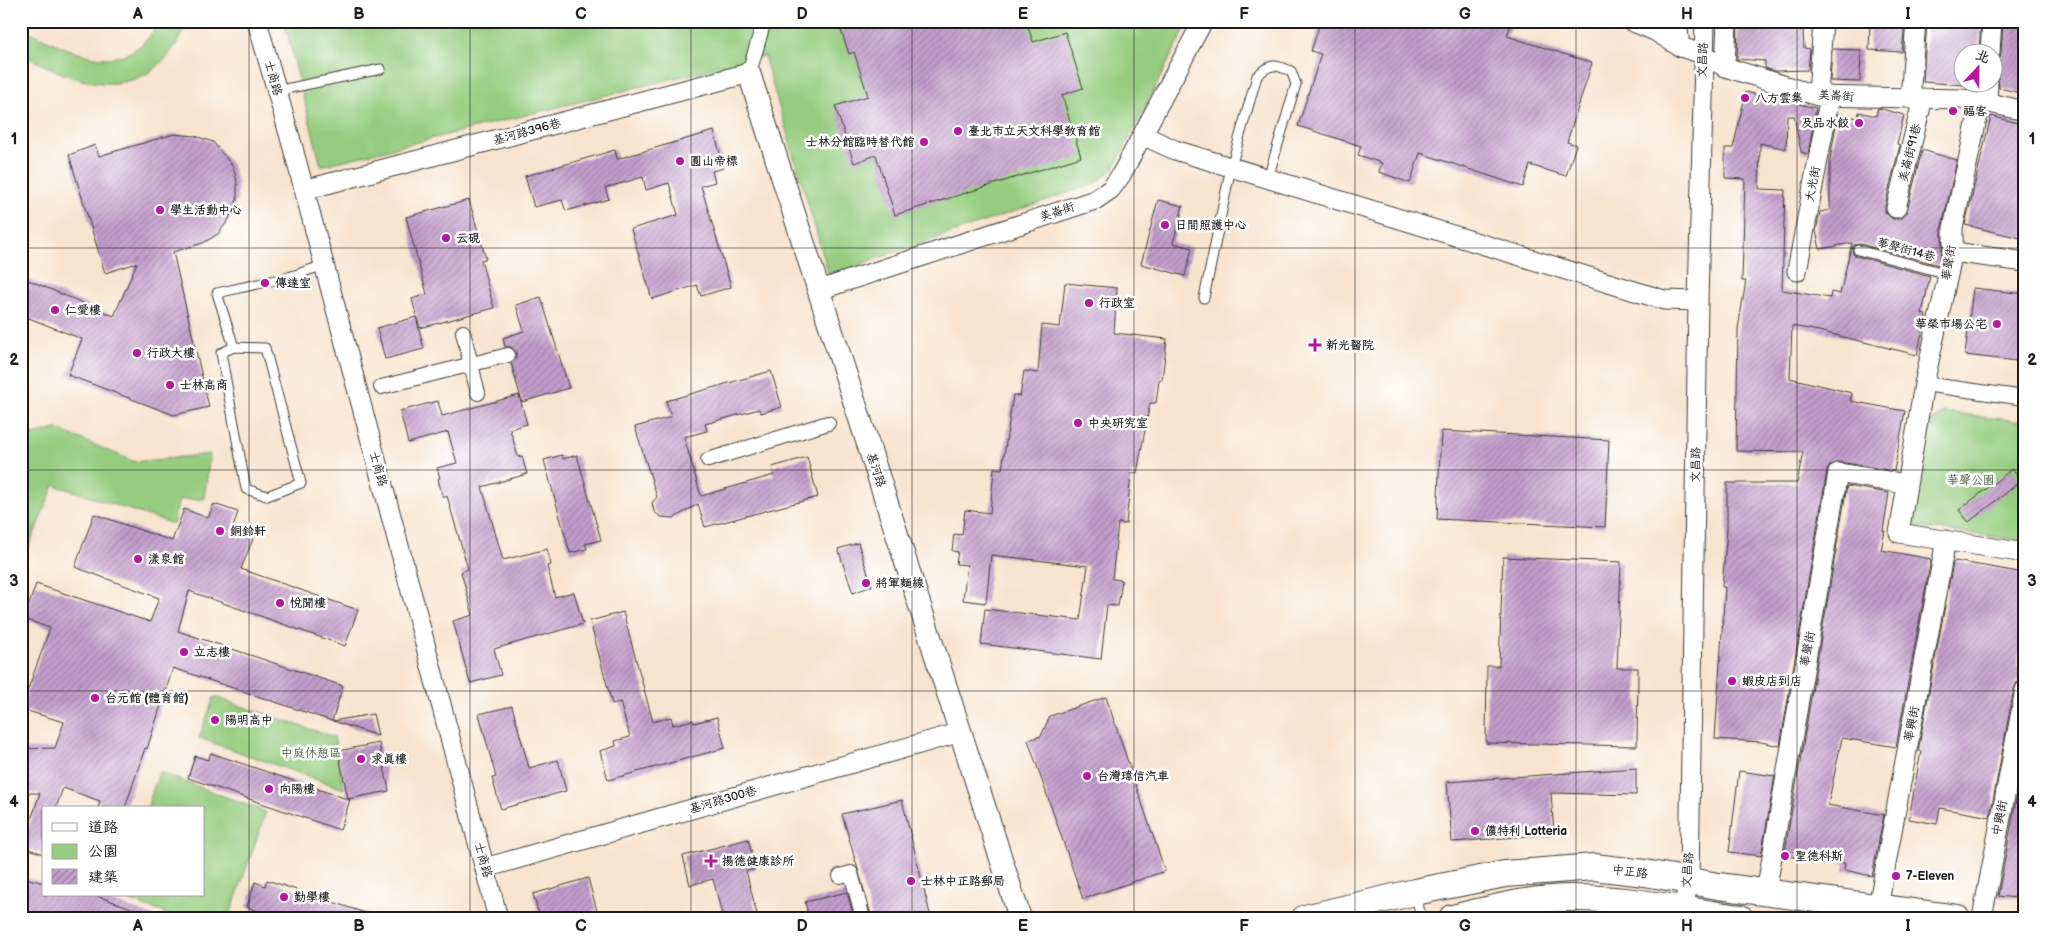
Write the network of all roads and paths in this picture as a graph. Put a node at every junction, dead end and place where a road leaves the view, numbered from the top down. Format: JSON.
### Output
{"nodes":[{"id":1,"x":257,"y":21,"type":"edge"},
{"id":2,"x":764,"y":21,"type":"edge"},
{"id":3,"x":1203,"y":21,"type":"edge"},
{"id":4,"x":1631,"y":21,"type":"edge"},
{"id":5,"x":1678,"y":21,"type":"edge"},
{"id":6,"x":1705,"y":21,"type":"edge"},
{"id":7,"x":1727,"y":21,"type":"edge"},
{"id":8,"x":1823,"y":21,"type":"edge"},
{"id":9,"x":1916,"y":21,"type":"edge"},
{"id":10,"x":1992,"y":21,"type":"edge"},
{"id":11,"x":1991,"y":42,"type":"edge"},
{"id":12,"x":1680,"y":48,"type":"junction"},
{"id":13,"x":1703,"y":54,"type":"junction"},
{"id":14,"x":1725,"y":67,"type":"junction"},
{"id":15,"x":381,"y":69,"type":"dead end"},
{"id":16,"x":749,"y":73,"type":"junction"},
{"id":17,"x":276,"y":91,"type":"junction"},
{"id":18,"x":1986,"y":92,"type":"edge"},
{"id":19,"x":1824,"y":96,"type":"junction"},
{"id":20,"x":1917,"y":98,"type":"junction"},
{"id":21,"x":1984,"y":101,"type":"junction"},
{"id":22,"x":2025,"y":111,"type":"edge"},
{"id":23,"x":1142,"y":135,"type":"junction"},
{"id":24,"x":1231,"y":167,"type":"junction"},
{"id":25,"x":1268,"y":178,"type":"junction"},
{"id":26,"x":304,"y":190,"type":"junction"},
{"id":27,"x":1896,"y":208,"type":"dead end"},
{"id":28,"x":1858,"y":250,"type":"dead end"},
{"id":29,"x":1953,"y":252,"type":"junction"},
{"id":30,"x":2025,"y":262,"type":"edge"},
{"id":31,"x":324,"y":265,"type":"junction"},
{"id":32,"x":1796,"y":271,"type":"dead end"},
{"id":33,"x":1948,"y":274,"type":"junction"},
{"id":34,"x":819,"y":290,"type":"junction"},
{"id":35,"x":1204,"y":298,"type":"dead end"},
{"id":36,"x":1698,"y":301,"type":"junction"},
{"id":37,"x":463,"y":332,"type":"dead end"},
{"id":38,"x":234,"y":347,"type":"junction"},
{"id":39,"x":508,"y":355,"type":"dead end"},
{"id":40,"x":471,"y":364,"type":"junction"},
{"id":41,"x":1924,"y":384,"type":"junction"},
{"id":42,"x":381,"y":387,"type":"dead end"},
{"id":43,"x":478,"y":393,"type":"dead end"},
{"id":44,"x":2025,"y":398,"type":"edge"},
{"id":45,"x":828,"y":423,"type":"dead end"},
{"id":46,"x":708,"y":460,"type":"dead end"},
{"id":47,"x":1906,"y":484,"type":"junction"},
{"id":48,"x":1946,"y":540,"type":"junction"},
{"id":49,"x":2025,"y":553,"type":"edge"},
{"id":50,"x":2025,"y":690,"type":"edge"},
{"id":51,"x":961,"y":732,"type":"junction"},
{"id":52,"x":486,"y":868,"type":"junction"},
{"id":53,"x":840,"y":876,"type":"dead end"},
{"id":54,"x":1689,"y":881,"type":"junction"},
{"id":55,"x":1415,"y":892,"type":"junction"},
{"id":56,"x":1766,"y":892,"type":"junction"},
{"id":57,"x":1878,"y":907,"type":"junction"},
{"id":58,"x":1685,"y":913,"type":"edge"},
{"id":59,"x":498,"y":918,"type":"edge"},
{"id":60,"x":863,"y":918,"type":"edge"},
{"id":61,"x":1020,"y":918,"type":"edge"},
{"id":62,"x":1305,"y":918,"type":"edge"},
{"id":63,"x":1422,"y":918,"type":"edge"},
{"id":64,"x":1452,"y":918,"type":"edge"},
{"id":65,"x":1740,"y":918,"type":"edge"},
{"id":66,"x":1957,"y":918,"type":"edge"},
{"id":67,"x":1982,"y":918,"type":"edge"}],
"edges":[{"from":1,"to":17,"type":"street","name":"士商路"},
{"from":2,"to":16,"type":"street"},
{"from":3,"to":23,"type":"street","name":"美崙街"},
{"from":4,"to":12,"type":"street","name":"美崙街"},
{"from":5,"to":12,"type":"street","name":"文昌路"},
{"from":6,"to":13,"type":"street","name":"文昌路"},
{"from":7,"to":14,"type":"street","name":"文昌路"},
{"from":8,"to":19,"type":"street","name":"大光街"},
{"from":9,"to":20,"type":"street","name":"美崙街91巷"},
{"from":10,"to":11,"type":"street"},
{"from":12,"to":13,"type":"street","name":"美崙街"},
{"from":13,"to":14,"type":"street","name":"美崙街"},
{"from":13,"to":36,"type":"street","name":"文昌路"},
{"from":14,"to":19,"type":"street","name":"美崙街"},
{"from":15,"to":17,"type":"lane"},
{"from":16,"to":26,"type":"street","name":"基河路396巷"},
{"from":16,"to":34,"type":"street","name":"基河路"},
{"from":17,"to":26,"type":"street","name":"士商路"},
{"from":18,"to":21,"type":"street","name":"華聲街"},
{"from":19,"to":20,"type":"street","name":"美崙街"},
{"from":19,"to":32,"type":"street","name":"大光街"},
{"from":20,"to":21,"type":"street","name":"美崙街"},
{"from":20,"to":27,"type":"street","name":"美崙街91巷"},
{"from":21,"to":22,"type":"street","name":"美崙街"},
{"from":21,"to":29,"type":"street","name":"華聲街"},
{"from":23,"to":24,"type":"street"},
{"from":23,"to":34,"type":"street","name":"美崙街"},
{"from":24,"to":25,"type":"street"},
{"from":24,"to":25,"type":"lane"},
{"from":24,"to":35,"type":"lane"},
{"from":25,"to":36,"type":"street"},
{"from":26,"to":31,"type":"street","name":"士商路"},
{"from":28,"to":33,"type":"lane","name":"華聲街14巷"},
{"from":29,"to":30,"type":"street"},
{"from":29,"to":33,"type":"street","name":"華聲街"},
{"from":31,"to":38,"type":"lane"},
{"from":31,"to":52,"type":"street","name":"士商路"},
{"from":33,"to":41,"type":"street","name":"華聲街"},
{"from":34,"to":51,"type":"street","name":"基河路"},
{"from":36,"to":54,"type":"street","name":"文昌路"},
{"from":37,"to":40,"type":"street"},
{"from":38,"to":38,"type":"lane"},
{"from":39,"to":40,"type":"street"},
{"from":40,"to":42,"type":"street"},
{"from":40,"to":43,"type":"street"},
{"from":41,"to":44,"type":"street"},
{"from":41,"to":47,"type":"street","name":"華聲街"},
{"from":45,"to":46,"type":"street"},
{"from":47,"to":48,"type":"street","name":"華聲街"},
{"from":47,"to":56,"type":"street","name":"華聲街"},
{"from":48,"to":49,"type":"street"},
{"from":48,"to":57,"type":"street","name":"華興街"},
{"from":50,"to":67,"type":"street","name":"中興街"},
{"from":51,"to":52,"type":"street","name":"基河路300巷"},
{"from":51,"to":61,"type":"street","name":"基河路"},
{"from":52,"to":59,"type":"street","name":"士商路"},
{"from":53,"to":60,"type":"street"},
{"from":54,"to":55,"type":"main road","name":"中正路"},
{"from":54,"to":56,"type":"main road","name":"中正路"},
{"from":54,"to":58,"type":"street","name":"文昌路"},
{"from":55,"to":62,"type":"main road","name":"中正路"},
{"from":55,"to":63,"type":"lane"},
{"from":56,"to":57,"type":"main road","name":"中正路"},
{"from":57,"to":66,"type":"main road","name":"中正路"},
{"from":58,"to":64,"type":"main road"},
{"from":58,"to":65,"type":"main road"}]}
